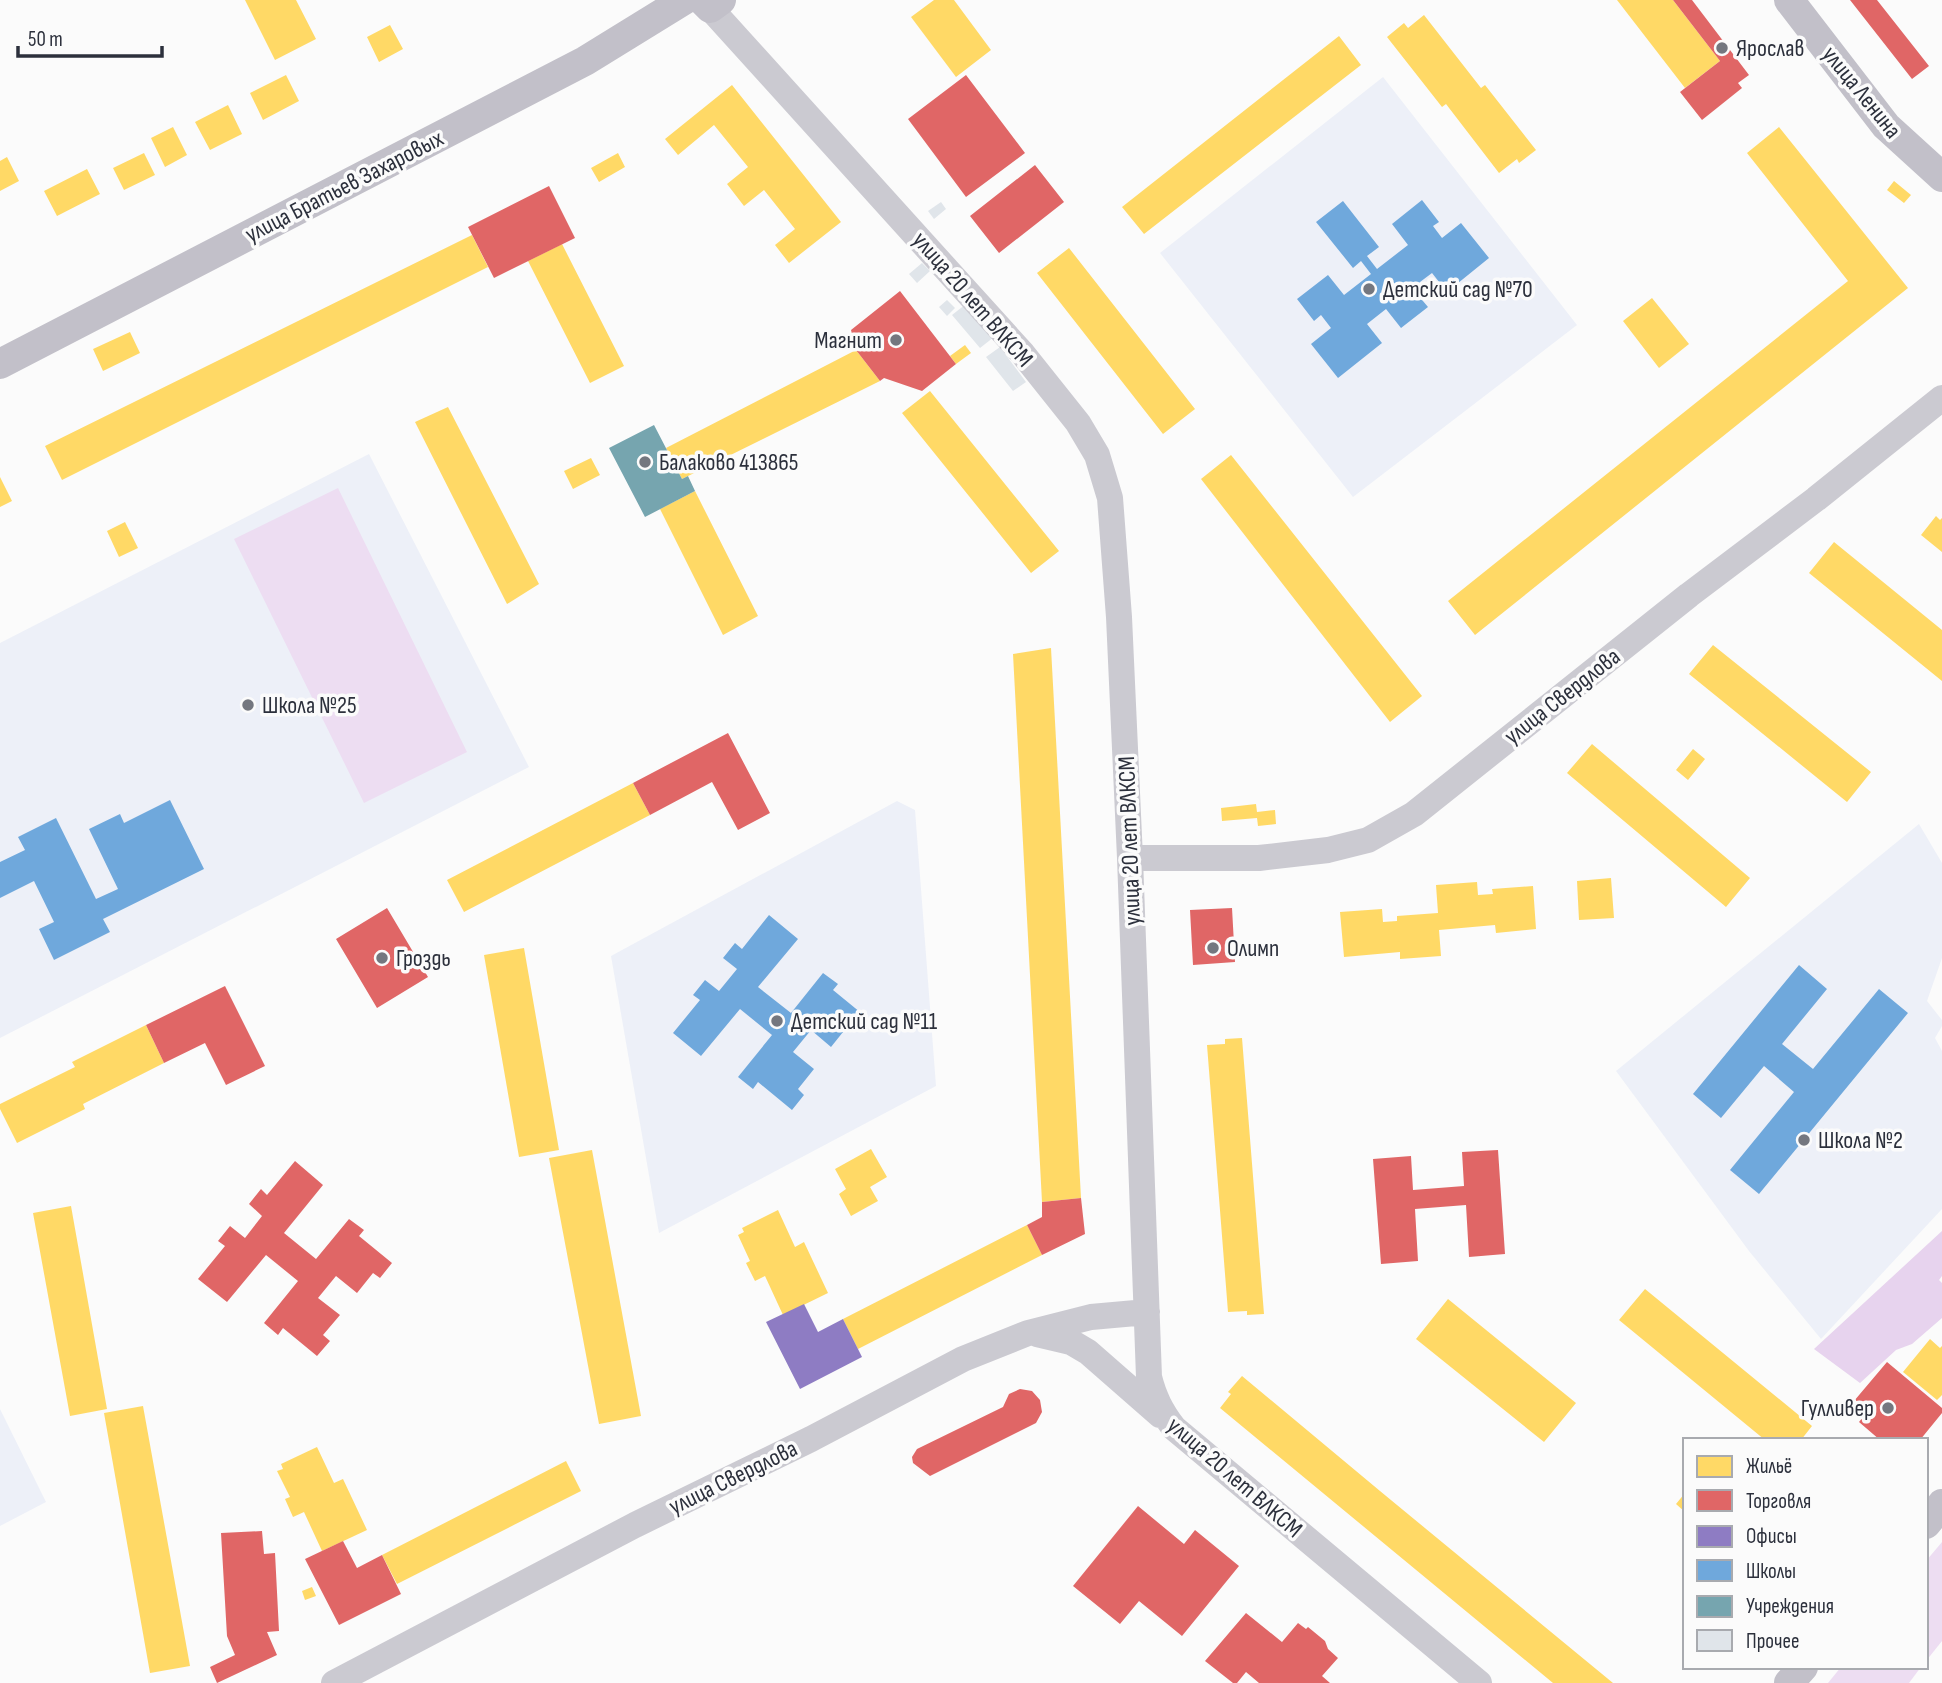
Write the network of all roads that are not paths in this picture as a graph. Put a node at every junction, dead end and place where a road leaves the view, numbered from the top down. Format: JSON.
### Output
{"nodes":[{"id":1,"x":1789,"y":0,"type":"edge"},
{"id":2,"x":704,"y":2,"type":"edge"},
{"id":3,"x":1942,"y":177,"type":"edge"},
{"id":4,"x":0,"y":364,"type":"edge"},
{"id":5,"x":1942,"y":398,"type":"edge"},
{"id":6,"x":1130,"y":858,"type":"junction"},
{"id":7,"x":1147,"y":1312,"type":"junction"},
{"id":8,"x":1028,"y":1333,"type":"junction"},
{"id":9,"x":1174,"y":1427,"type":"junction"},
{"id":10,"x":1942,"y":1504,"type":"edge"},
{"id":11,"x":1928,"y":1522,"type":"edge"},
{"id":12,"x":1801,"y":1669,"type":"edge"},
{"id":13,"x":334,"y":1683,"type":"edge"},
{"id":14,"x":1479,"y":1683,"type":"edge"},
{"id":15,"x":1789,"y":1683,"type":"edge"}],
"edges":[{"from":1,"to":3,"type":"main road","name":"улица Ленина"},
{"from":2,"to":4,"type":"main road","name":"улица Братьев Захаровых"},
{"from":2,"to":6,"type":"street","name":"улица 20 лет ВЛКСМ"},
{"from":5,"to":6,"type":"street","name":"улица Свердлова"},
{"from":6,"to":7,"type":"street","name":"улица 20 лет ВЛКСМ"},
{"from":7,"to":8,"type":"street","name":"улица Свердлова"},
{"from":7,"to":9,"type":"street","name":"улица 20 лет ВЛКСМ"},
{"from":8,"to":9,"type":"street"},
{"from":8,"to":13,"type":"street","name":"улица Свердлова"},
{"from":9,"to":14,"type":"street","name":"улица 20 лет ВЛКСМ"},
{"from":10,"to":11,"type":"main road"},
{"from":12,"to":15,"type":"main road"}]}
